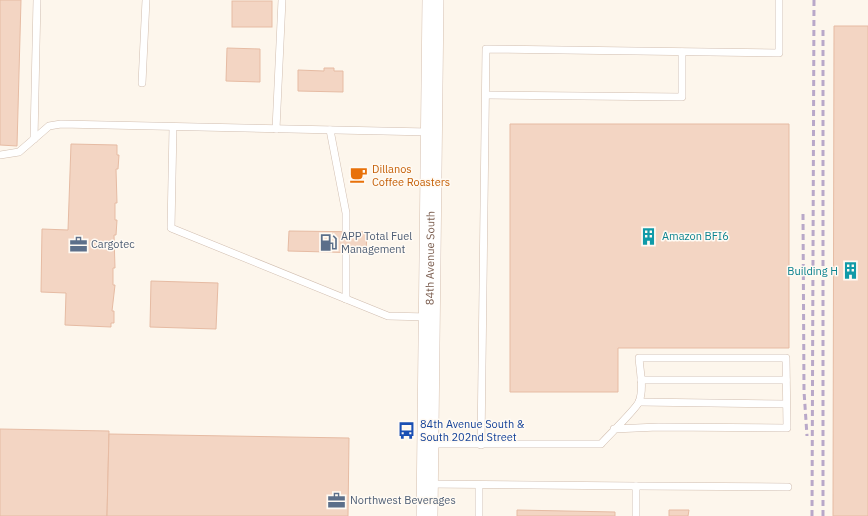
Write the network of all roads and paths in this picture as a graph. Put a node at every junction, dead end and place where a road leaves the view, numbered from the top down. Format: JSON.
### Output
{"nodes":[{"id":1,"x":37,"y":0,"type":"edge"},
{"id":2,"x":146,"y":0,"type":"edge"},
{"id":3,"x":282,"y":0,"type":"edge"},
{"id":4,"x":433,"y":0,"type":"edge"},
{"id":5,"x":780,"y":0,"type":"edge"},
{"id":6,"x":682,"y":52,"type":"junction"},
{"id":7,"x":142,"y":83,"type":"dead end"},
{"id":8,"x":486,"y":94,"type":"junction"},
{"id":9,"x":173,"y":127,"type":"junction"},
{"id":10,"x":276,"y":129,"type":"junction"},
{"id":11,"x":330,"y":130,"type":"junction"},
{"id":12,"x":432,"y":132,"type":"junction"},
{"id":13,"x":34,"y":139,"type":"junction"},
{"id":14,"x":0,"y":155,"type":"edge"},
{"id":15,"x":346,"y":231,"type":"dead end"},
{"id":16,"x":346,"y":252,"type":"dead end"},
{"id":17,"x":346,"y":299,"type":"junction"},
{"id":18,"x":429,"y":317,"type":"junction"},
{"id":19,"x":641,"y":380,"type":"junction"},
{"id":20,"x":786,"y":380,"type":"junction"},
{"id":21,"x":639,"y":402,"type":"junction"},
{"id":22,"x":786,"y":404,"type":"junction"},
{"id":23,"x":614,"y":429,"type":"junction"},
{"id":24,"x":428,"y":444,"type":"junction"},
{"id":25,"x":481,"y":445,"type":"junction"},
{"id":26,"x":428,"y":484,"type":"junction"},
{"id":27,"x":479,"y":485,"type":"junction"},
{"id":28,"x":636,"y":486,"type":"junction"},
{"id":29,"x":788,"y":487,"type":"dead end"},
{"id":30,"x":427,"y":516,"type":"edge"},
{"id":31,"x":479,"y":516,"type":"edge"},
{"id":32,"x":636,"y":516,"type":"edge"}],
"edges":[{"from":1,"to":13,"type":"lane"},
{"from":2,"to":7,"type":"lane"},
{"from":3,"to":10,"type":"lane"},
{"from":4,"to":12,"type":"main road","name":"84th Avenue South"},
{"from":5,"to":6,"type":"lane"},
{"from":6,"to":8,"type":"lane"},
{"from":6,"to":8,"type":"lane"},
{"from":8,"to":25,"type":"lane"},
{"from":9,"to":10,"type":"lane"},
{"from":9,"to":13,"type":"lane"},
{"from":9,"to":17,"type":"lane"},
{"from":10,"to":11,"type":"lane"},
{"from":11,"to":12,"type":"lane"},
{"from":11,"to":15,"type":"lane"},
{"from":12,"to":18,"type":"main road","name":"84th Avenue South"},
{"from":13,"to":14,"type":"lane"},
{"from":16,"to":17,"type":"lane"},
{"from":17,"to":18,"type":"lane"},
{"from":18,"to":24,"type":"main road","name":"84th Avenue South"},
{"from":19,"to":20,"type":"lane"},
{"from":19,"to":20,"type":"lane"},
{"from":19,"to":21,"type":"lane"},
{"from":20,"to":22,"type":"lane"},
{"from":21,"to":22,"type":"lane"},
{"from":21,"to":23,"type":"lane"},
{"from":22,"to":23,"type":"lane"},
{"from":23,"to":25,"type":"lane"},
{"from":24,"to":25,"type":"lane"},
{"from":24,"to":26,"type":"main road","name":"84th Avenue South"},
{"from":26,"to":27,"type":"lane"},
{"from":26,"to":30,"type":"main road","name":"84th Avenue South"},
{"from":27,"to":28,"type":"lane"},
{"from":27,"to":31,"type":"lane"},
{"from":28,"to":29,"type":"lane"},
{"from":28,"to":32,"type":"lane"}]}
